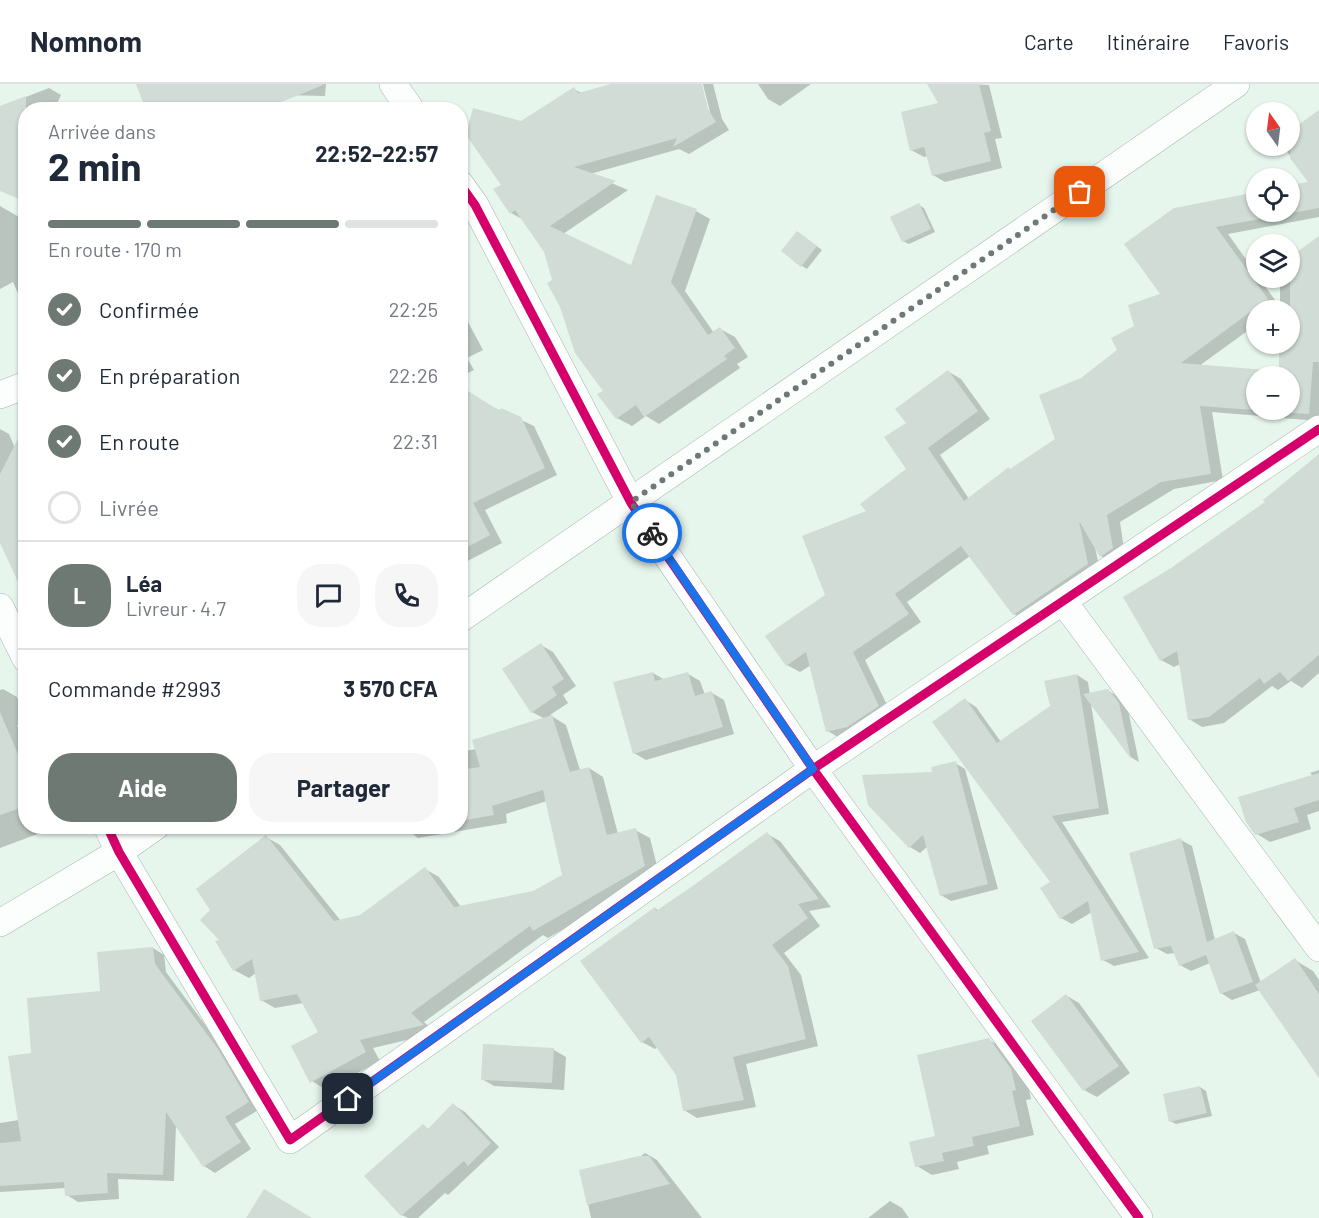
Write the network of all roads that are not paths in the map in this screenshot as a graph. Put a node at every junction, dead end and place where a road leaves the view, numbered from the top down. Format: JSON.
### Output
{"nodes":[{"id":1,"x":393,"y":84,"type":"edge"},
{"id":2,"x":1236,"y":84,"type":"edge"},
{"id":3,"x":405,"y":102,"type":"edge"},
{"id":4,"x":468,"y":205,"type":"edge"},
{"id":5,"x":18,"y":388,"type":"edge"},
{"id":6,"x":0,"y":395,"type":"edge"},
{"id":7,"x":1319,"y":429,"type":"edge"},
{"id":8,"x":631,"y":502,"type":"junction"},
{"id":9,"x":1063,"y":601,"type":"junction"},
{"id":10,"x":0,"y":607,"type":"edge"},
{"id":11,"x":468,"y":614,"type":"edge"},
{"id":12,"x":18,"y":643,"type":"edge"},
{"id":13,"x":813,"y":769,"type":"junction"},
{"id":14,"x":111,"y":834,"type":"edge"},
{"id":15,"x":145,"y":834,"type":"edge"},
{"id":16,"x":119,"y":852,"type":"junction"},
{"id":17,"x":0,"y":923,"type":"edge"},
{"id":18,"x":1319,"y":948,"type":"edge"},
{"id":19,"x":1138,"y":1218,"type":"edge"}],
"edges":[{"from":1,"to":3,"type":"street"},
{"from":2,"to":8,"type":"street"},
{"from":4,"to":8,"type":"street"},
{"from":5,"to":6,"type":"street"},
{"from":7,"to":9,"type":"street"},
{"from":8,"to":11,"type":"street"},
{"from":8,"to":13,"type":"street"},
{"from":9,"to":13,"type":"street"},
{"from":9,"to":18,"type":"street"},
{"from":10,"to":12,"type":"street"},
{"from":13,"to":16,"type":"street"},
{"from":13,"to":19,"type":"street"},
{"from":14,"to":16,"type":"street"},
{"from":15,"to":16,"type":"street"},
{"from":16,"to":17,"type":"street"}]}
